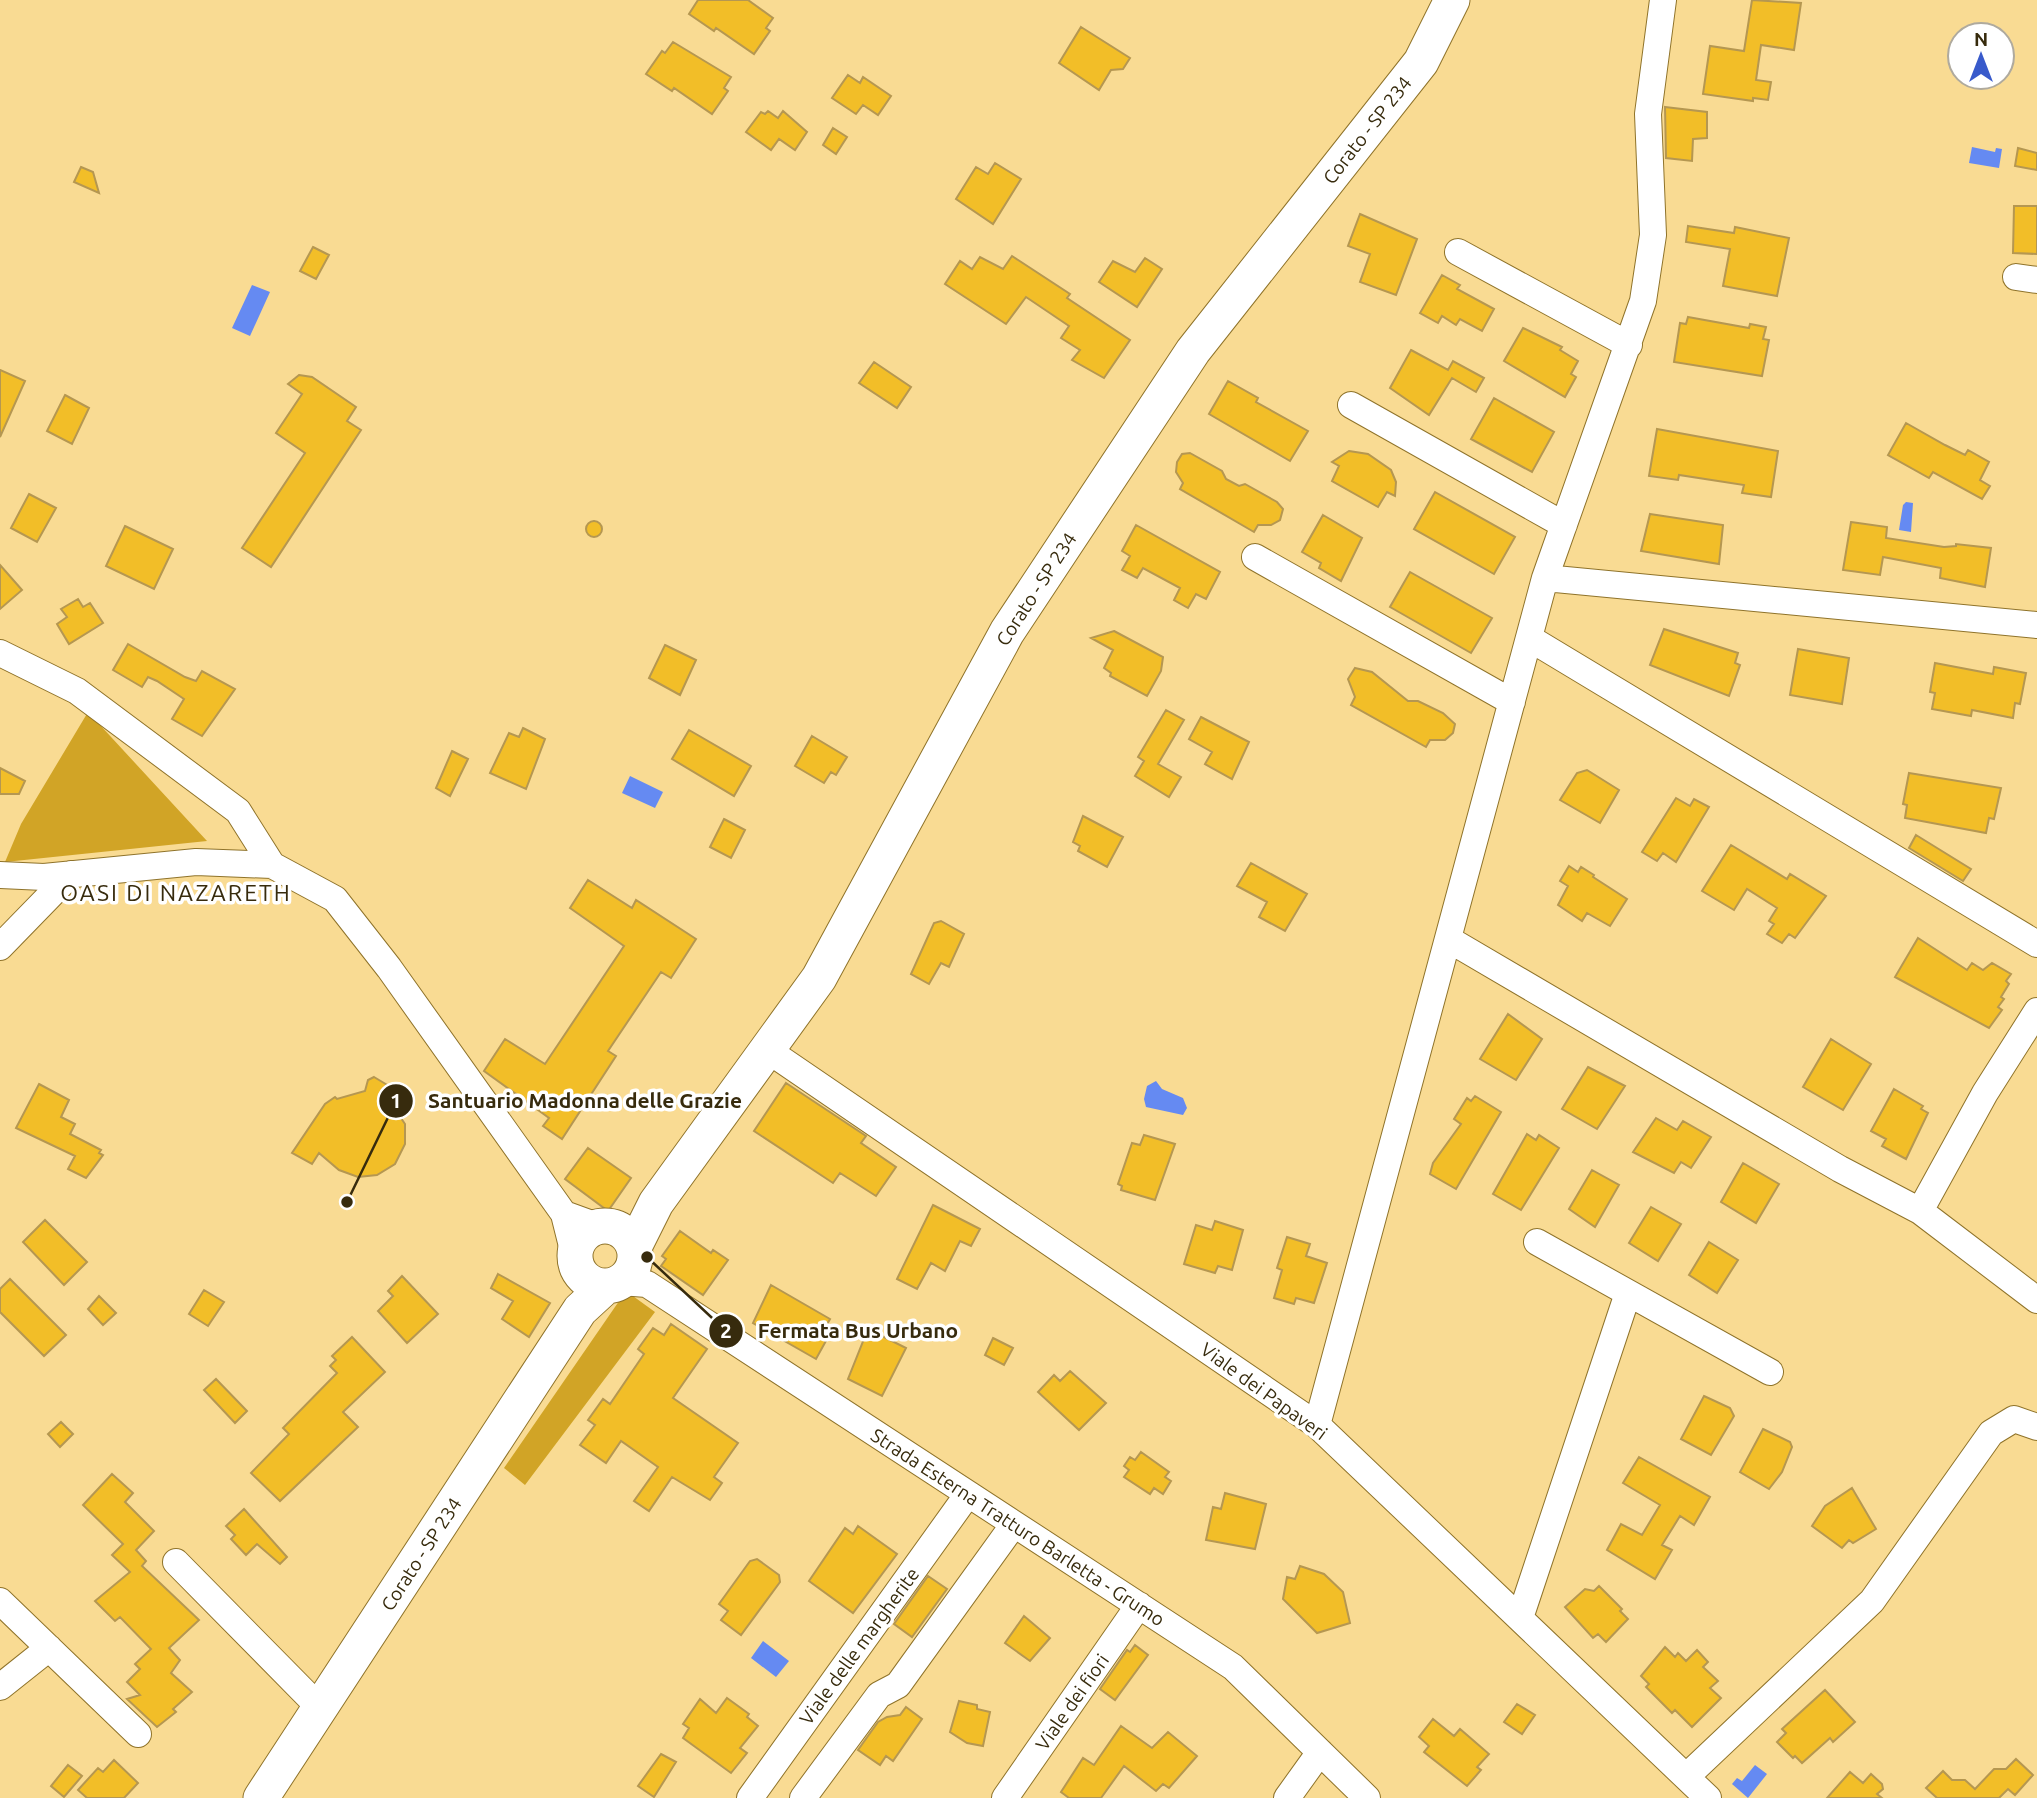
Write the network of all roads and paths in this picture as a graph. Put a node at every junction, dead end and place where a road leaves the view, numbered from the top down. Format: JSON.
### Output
{"nodes":[{"id":1,"x":1452,"y":0,"type":"edge"},
{"id":2,"x":1662,"y":0,"type":"edge"},
{"id":3,"x":1458,"y":252,"type":"dead end"},
{"id":4,"x":1629,"y":345,"type":"junction"},
{"id":5,"x":1351,"y":405,"type":"dead end"},
{"id":6,"x":1564,"y":525,"type":"junction"},
{"id":7,"x":1255,"y":557,"type":"dead end"},
{"id":8,"x":1545,"y":578,"type":"junction"},
{"id":9,"x":2037,"y":625,"type":"edge"},
{"id":10,"x":1529,"y":638,"type":"junction"},
{"id":11,"x":0,"y":653,"type":"edge"},
{"id":12,"x":1512,"y":702,"type":"junction"},
{"id":13,"x":272,"y":865,"type":"junction"},
{"id":14,"x":72,"y":874,"type":"junction"},
{"id":15,"x":0,"y":875,"type":"edge"},
{"id":16,"x":1448,"y":939,"type":"junction"},
{"id":17,"x":2037,"y":944,"type":"edge"},
{"id":18,"x":0,"y":947,"type":"edge"},
{"id":19,"x":2037,"y":1011,"type":"edge"},
{"id":20,"x":766,"y":1049,"type":"junction"},
{"id":21,"x":1920,"y":1211,"type":"junction"},
{"id":22,"x":1538,"y":1242,"type":"dead end"},
{"id":23,"x":608,"y":1265,"type":"junction"},
{"id":24,"x":1628,"y":1293,"type":"junction"},
{"id":25,"x":2037,"y":1300,"type":"edge"},
{"id":26,"x":1770,"y":1372,"type":"dead end"},
{"id":27,"x":1317,"y":1425,"type":"junction"},
{"id":28,"x":2037,"y":1427,"type":"edge"},
{"id":29,"x":968,"y":1494,"type":"junction"},
{"id":30,"x":1014,"y":1524,"type":"junction"},
{"id":31,"x":176,"y":1562,"type":"dead end"},
{"id":32,"x":0,"y":1601,"type":"edge"},
{"id":33,"x":1139,"y":1605,"type":"junction"},
{"id":34,"x":1520,"y":1618,"type":"junction"},
{"id":35,"x":49,"y":1648,"type":"junction"},
{"id":36,"x":0,"y":1687,"type":"edge"},
{"id":37,"x":321,"y":1709,"type":"junction"},
{"id":38,"x":138,"y":1734,"type":"dead end"},
{"id":39,"x":1320,"y":1752,"type":"junction"},
{"id":40,"x":1686,"y":1777,"type":"junction"},
{"id":41,"x":261,"y":1798,"type":"edge"},
{"id":42,"x":750,"y":1798,"type":"edge"},
{"id":43,"x":803,"y":1798,"type":"edge"},
{"id":44,"x":1005,"y":1798,"type":"edge"},
{"id":45,"x":1287,"y":1798,"type":"edge"},
{"id":46,"x":1367,"y":1798,"type":"edge"},
{"id":47,"x":1708,"y":1798,"type":"edge"}],
"edges":[{"from":1,"to":20,"type":"main road","name":"Corato - SP 234"},
{"from":2,"to":4,"type":"street"},
{"from":3,"to":4,"type":"street"},
{"from":4,"to":6,"type":"street"},
{"from":5,"to":6,"type":"street"},
{"from":6,"to":8,"type":"street"},
{"from":7,"to":12,"type":"street"},
{"from":8,"to":9,"type":"street"},
{"from":8,"to":10,"type":"street"},
{"from":10,"to":12,"type":"street"},
{"from":10,"to":17,"type":"street"},
{"from":11,"to":13,"type":"street"},
{"from":12,"to":16,"type":"street"},
{"from":13,"to":14,"type":"street","name":"Strada Esterna Tratturo Barletta - Grumo"},
{"from":13,"to":23,"type":"street","name":"Strada Esterna Tratturo Barletta - Grumo"},
{"from":14,"to":15,"type":"street","name":"Strada Esterna Tratturo Barletta - Grumo"},
{"from":14,"to":18,"type":"street"},
{"from":16,"to":21,"type":"street"},
{"from":16,"to":27,"type":"street"},
{"from":19,"to":21,"type":"street"},
{"from":20,"to":23,"type":"main road","name":"Corato - SP 234"},
{"from":20,"to":27,"type":"street","name":"Viale dei Papaveri"},
{"from":21,"to":25,"type":"street"},
{"from":22,"to":24,"type":"street"},
{"from":23,"to":29,"type":"street","name":"Strada Esterna Tratturo Barletta - Grumo"},
{"from":23,"to":37,"type":"main road","name":"Corato - SP 234"},
{"from":24,"to":26,"type":"street"},
{"from":24,"to":34,"type":"street"},
{"from":27,"to":34,"type":"street","name":"Viale dei Papaveri"},
{"from":28,"to":40,"type":"street"},
{"from":29,"to":30,"type":"street","name":"Strada Esterna Tratturo Barletta - Grumo"},
{"from":29,"to":42,"type":"street","name":"Viale delle margherite"},
{"from":30,"to":33,"type":"street","name":"Strada Esterna Tratturo Barletta - Grumo"},
{"from":30,"to":43,"type":"street"},
{"from":31,"to":37,"type":"street"},
{"from":32,"to":35,"type":"street"},
{"from":33,"to":39,"type":"street","name":"Strada Esterna Tratturo Barletta - Grumo"},
{"from":33,"to":44,"type":"street","name":"Viale dei fiori"},
{"from":34,"to":40,"type":"street","name":"Viale dei Papaveri"},
{"from":35,"to":36,"type":"street"},
{"from":35,"to":38,"type":"street"},
{"from":37,"to":41,"type":"main road","name":"Corato - SP 234"},
{"from":39,"to":45,"type":"street"},
{"from":39,"to":46,"type":"street","name":"Strada Esterna Tratturo Barletta - Grumo"},
{"from":40,"to":47,"type":"street","name":"Viale dei Papaveri"}]}
